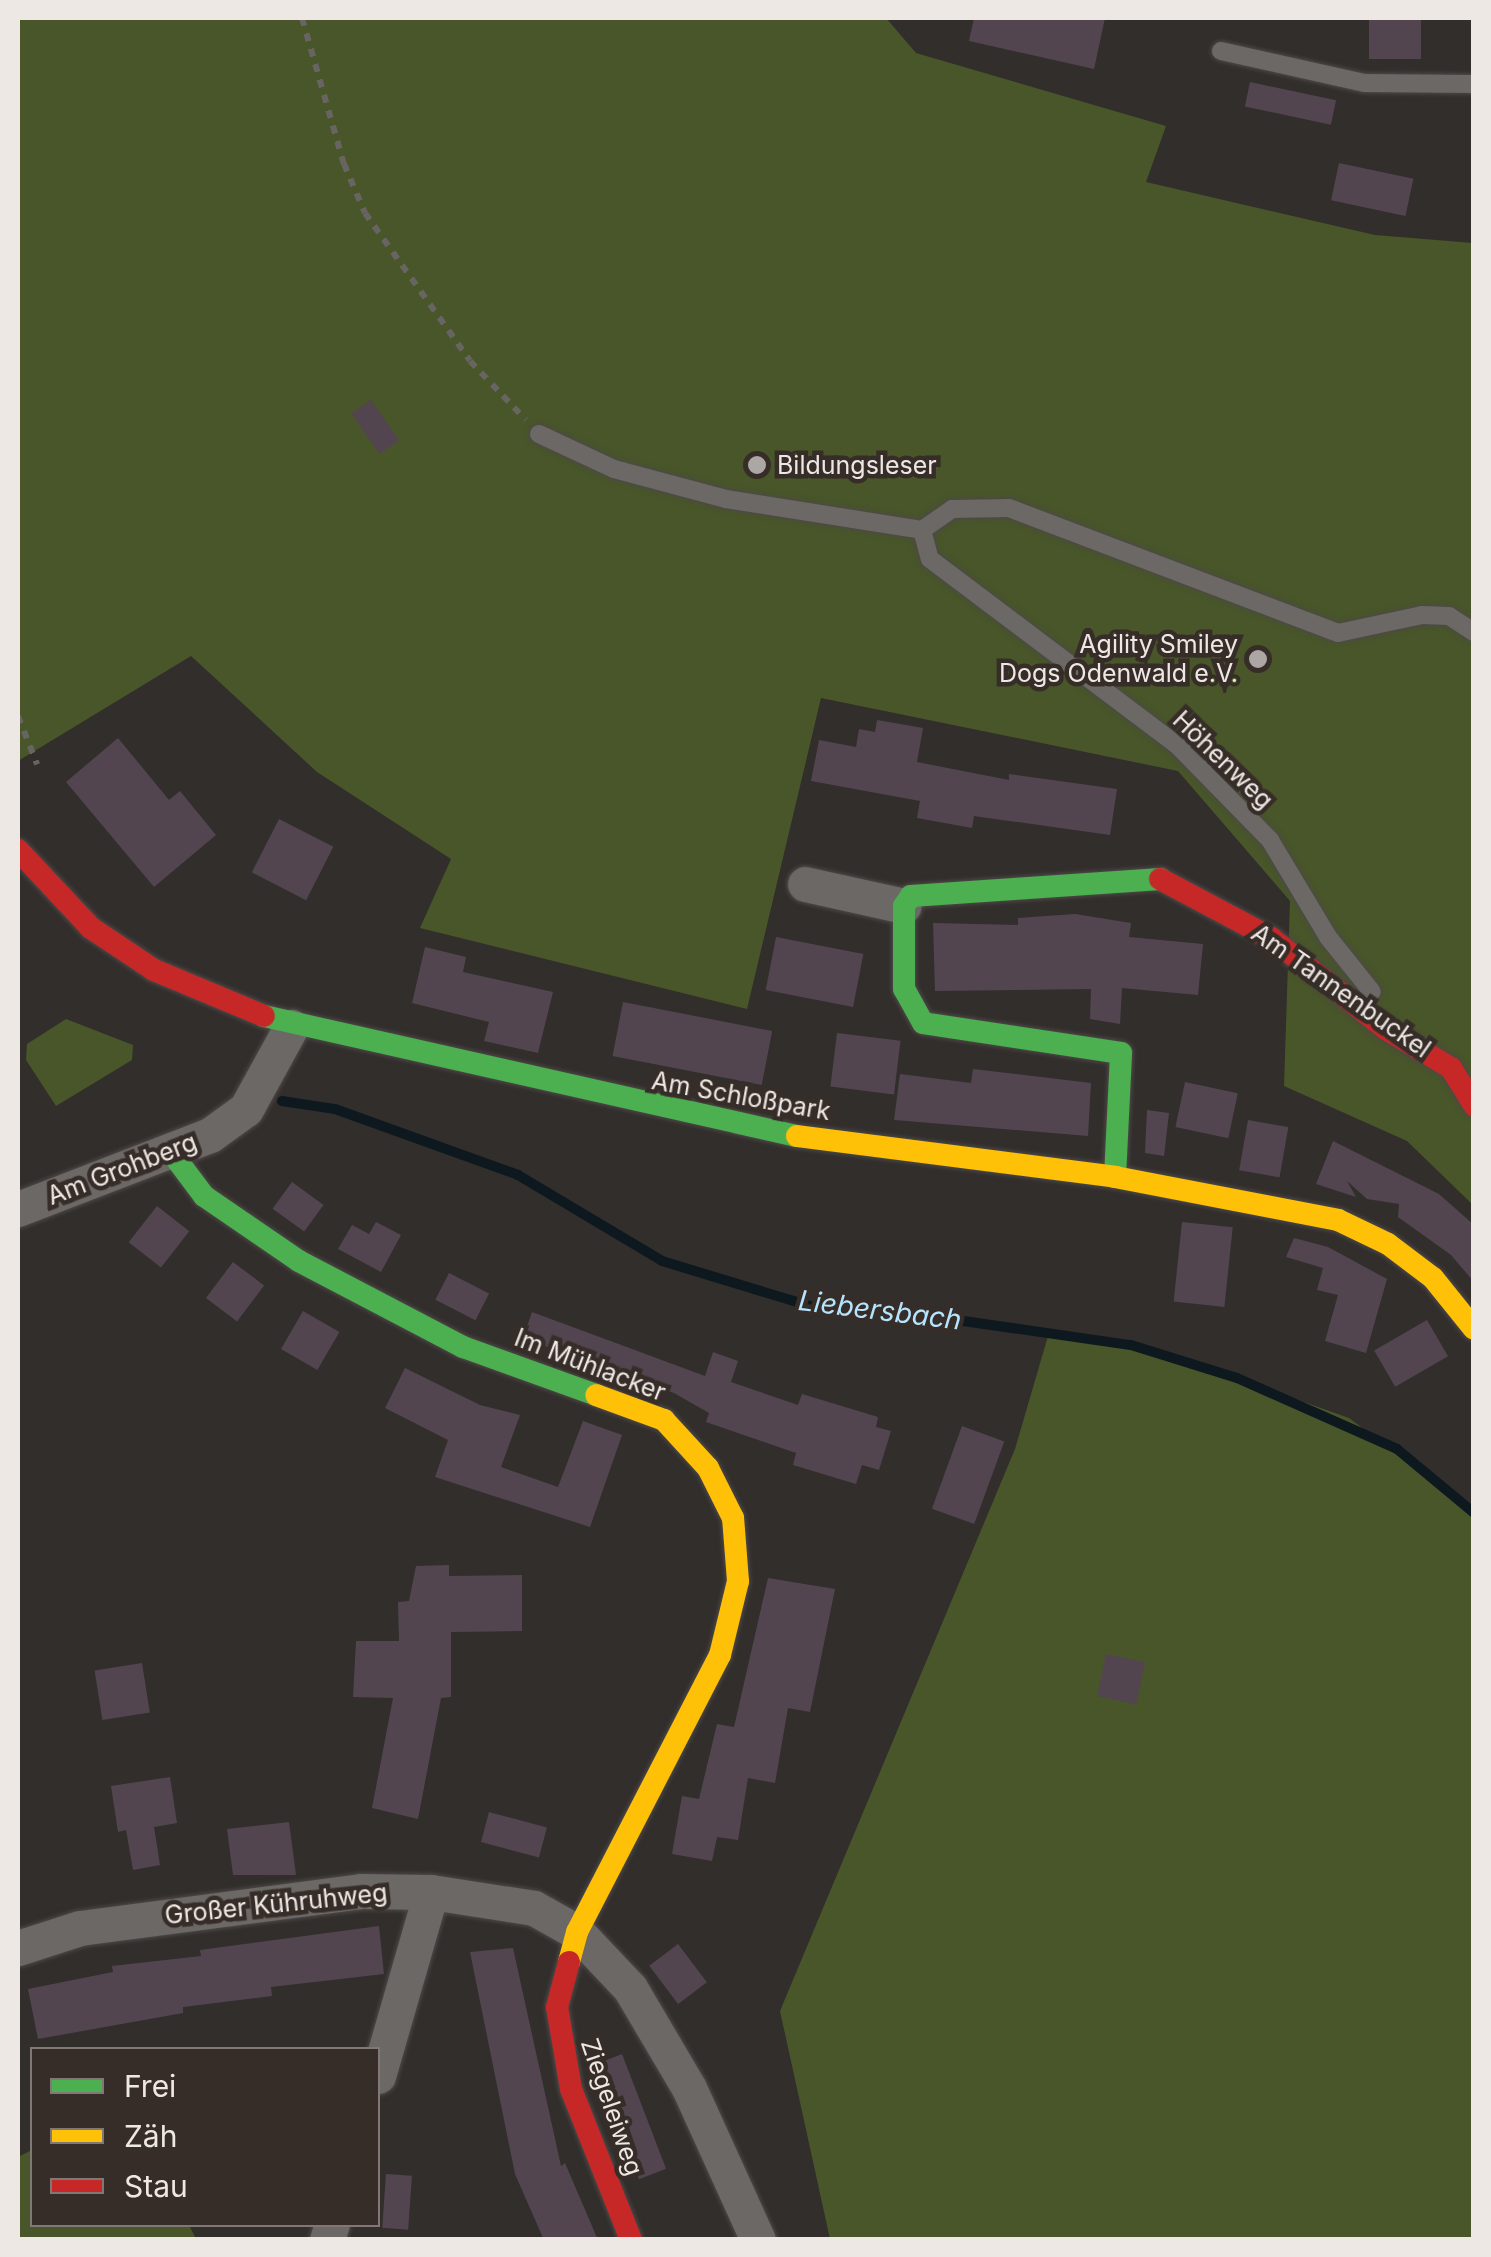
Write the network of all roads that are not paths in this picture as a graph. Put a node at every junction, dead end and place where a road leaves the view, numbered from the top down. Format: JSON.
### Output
{"nodes":[{"id":1,"x":1220,"y":52,"type":"dead end"},
{"id":2,"x":1474,"y":84,"type":"edge"},
{"id":3,"x":539,"y":434,"type":"road end"},
{"id":4,"x":922,"y":530,"type":"junction"},
{"id":5,"x":1474,"y":632,"type":"edge"},
{"id":6,"x":18,"y":850,"type":"edge"},
{"id":7,"x":805,"y":884,"type":"dead end"},
{"id":8,"x":904,"y":906,"type":"junction"},
{"id":9,"x":291,"y":1027,"type":"junction"},
{"id":10,"x":1452,"y":1068,"type":"junction"},
{"id":11,"x":1474,"y":1105,"type":"edge"},
{"id":12,"x":170,"y":1152,"type":"junction"},
{"id":13,"x":1115,"y":1177,"type":"junction"},
{"id":14,"x":18,"y":1209,"type":"edge"},
{"id":15,"x":1474,"y":1328,"type":"edge"},
{"id":16,"x":431,"y":1892,"type":"junction"},
{"id":17,"x":577,"y":1932,"type":"junction"},
{"id":18,"x":18,"y":1948,"type":"edge"},
{"id":19,"x":380,"y":2069,"type":"edge"},
{"id":20,"x":631,"y":2240,"type":"edge"},
{"id":21,"x":758,"y":2240,"type":"edge"}],
"edges":[{"from":1,"to":2,"type":"lane"},
{"from":3,"to":4,"type":"lane"},
{"from":4,"to":5,"type":"lane"},
{"from":4,"to":10,"type":"lane","name":"Höhenweg"},
{"from":6,"to":9,"type":"street","name":"Am Schloßpark"},
{"from":7,"to":8,"type":"street"},
{"from":8,"to":10,"type":"street","name":"Am Tannenbuckel"},
{"from":8,"to":13,"type":"street"},
{"from":9,"to":12,"type":"street","name":"Am Grohberg"},
{"from":9,"to":13,"type":"street","name":"Am Schloßpark"},
{"from":10,"to":11,"type":"street","name":"Am Tannenbuckel"},
{"from":12,"to":14,"type":"street","name":"Am Grohberg"},
{"from":12,"to":17,"type":"street","name":"Im Mühlacker"},
{"from":13,"to":15,"type":"street","name":"Am Schloßpark"},
{"from":16,"to":17,"type":"street","name":"Großer Kühruhweg"},
{"from":16,"to":18,"type":"street","name":"Großer Kühruhweg"},
{"from":16,"to":19,"type":"street"},
{"from":17,"to":20,"type":"street","name":"Ziegeleiweg"},
{"from":17,"to":21,"type":"street","name":"Großer Kühruhweg"}]}
